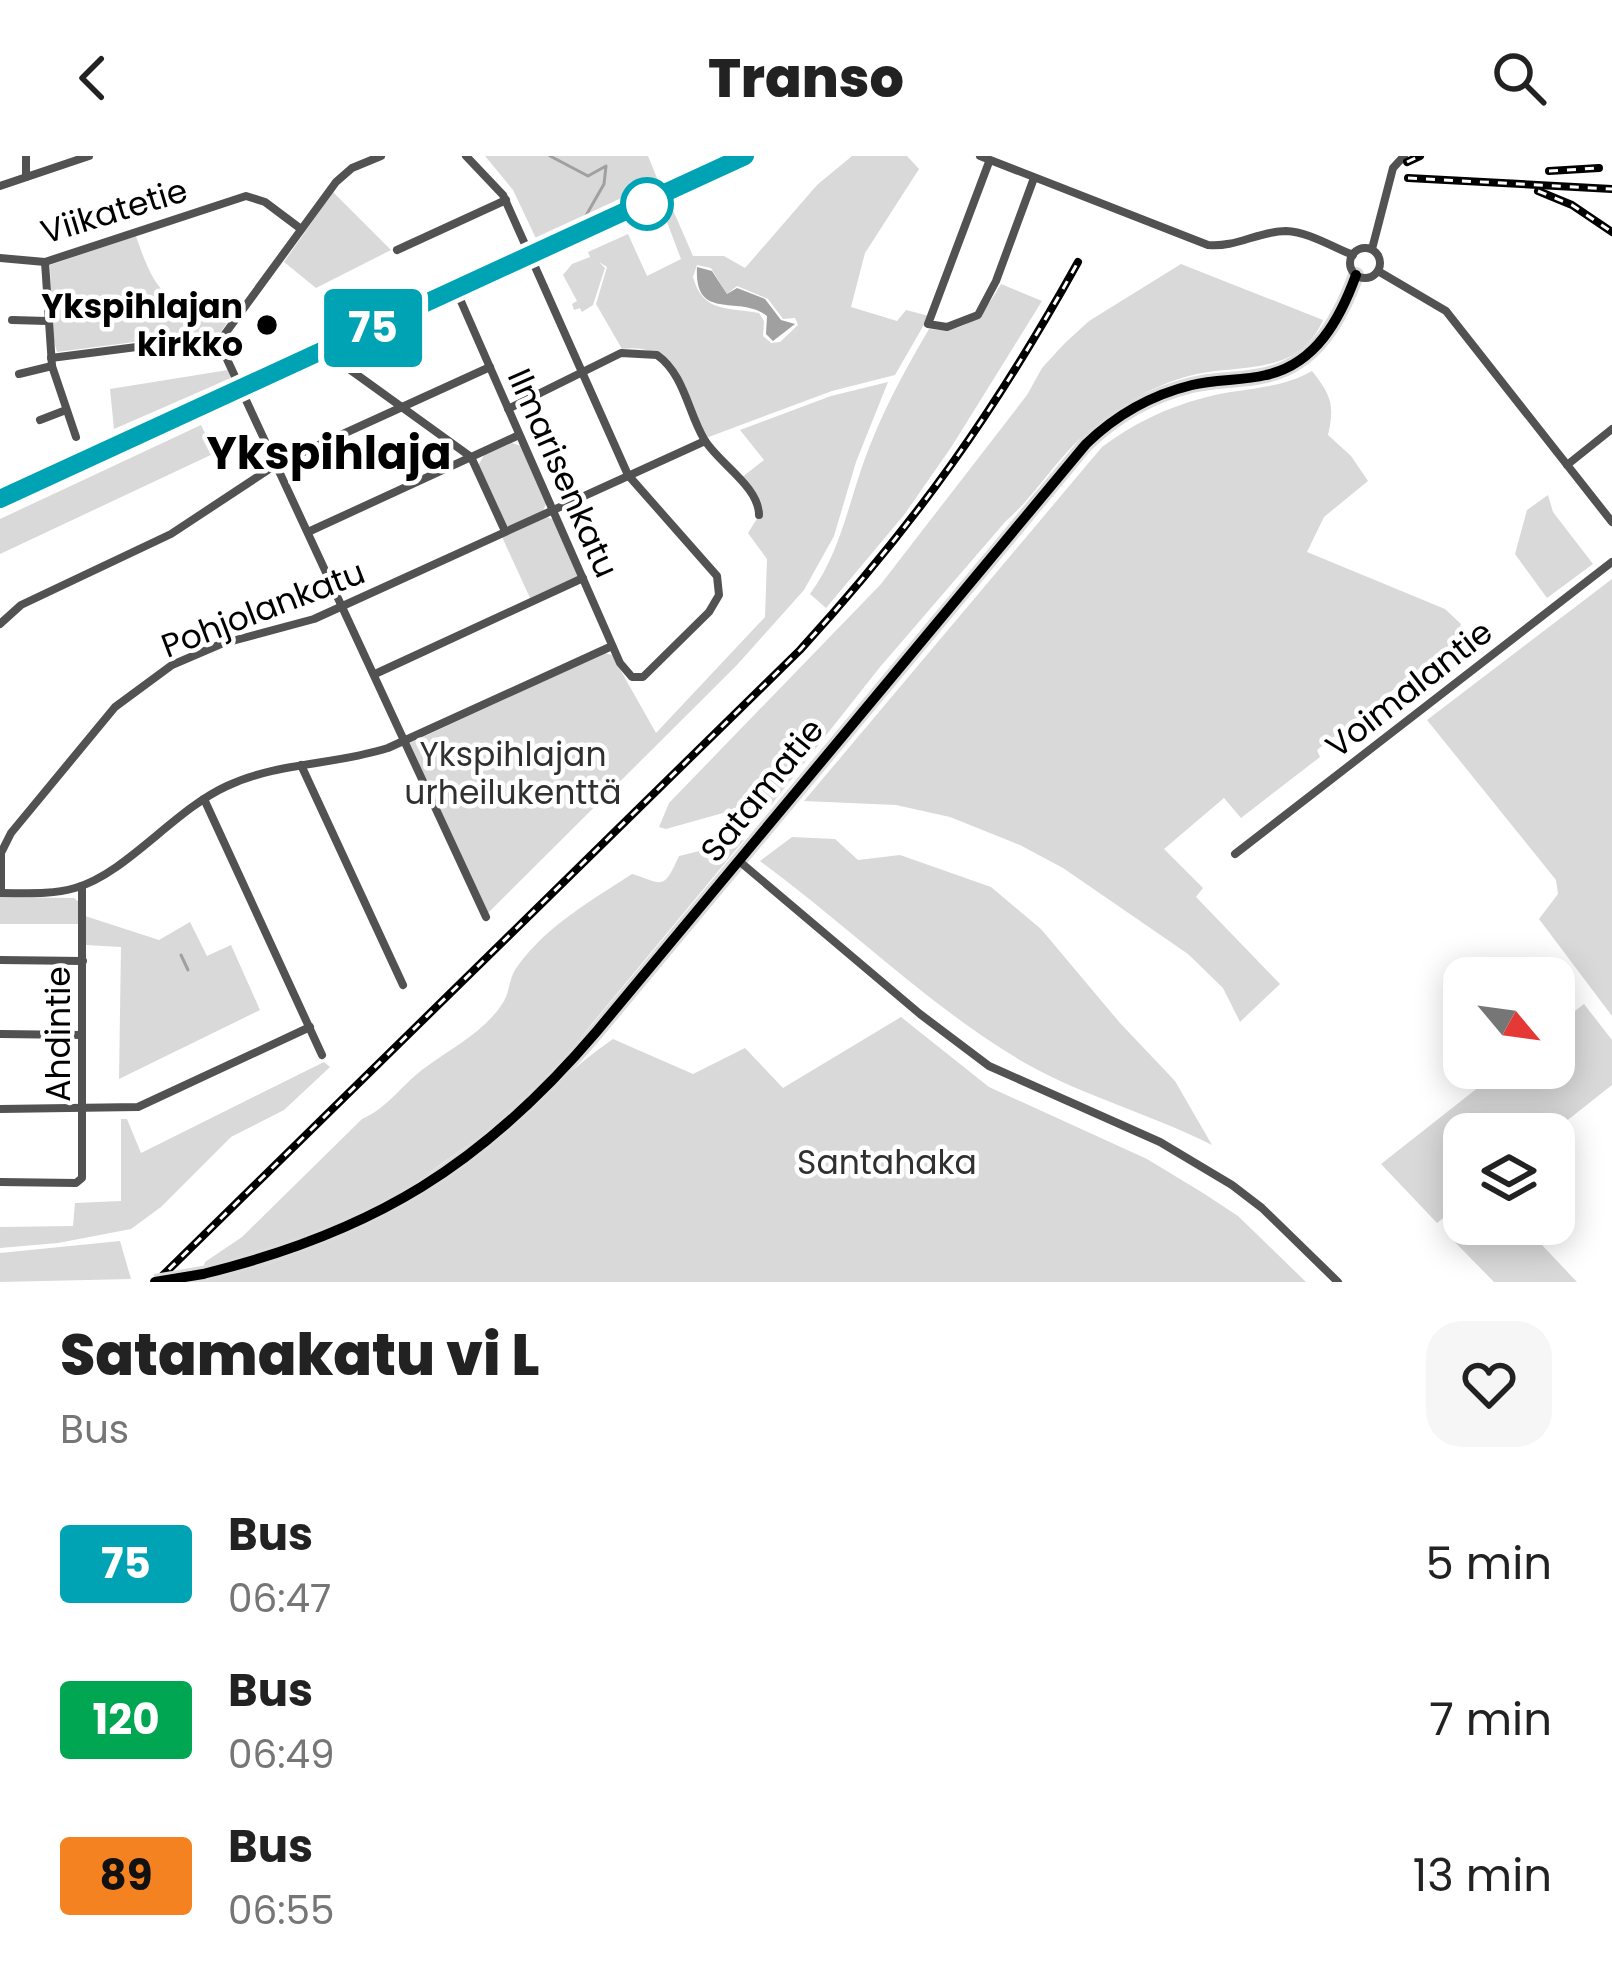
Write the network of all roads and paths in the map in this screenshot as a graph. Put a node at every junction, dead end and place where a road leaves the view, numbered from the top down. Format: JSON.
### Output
{"nodes":[{"id":1,"x":26,"y":156,"type":"edge"},
{"id":2,"x":89,"y":156,"type":"edge"},
{"id":3,"x":381,"y":156,"type":"edge"},
{"id":4,"x":466,"y":156,"type":"edge"},
{"id":5,"x":745,"y":156,"type":"edge"},
{"id":6,"x":1404,"y":156,"type":"edge"},
{"id":7,"x":985,"y":159,"type":"edge"},
{"id":8,"x":26,"y":178,"type":"junction"},
{"id":9,"x":1034,"y":178,"type":"junction"},
{"id":10,"x":0,"y":186,"type":"edge"},
{"id":11,"x":506,"y":200,"type":"junction"},
{"id":12,"x":302,"y":229,"type":"junction"},
{"id":13,"x":1372,"y":249,"type":"junction"},
{"id":14,"x":397,"y":250,"type":"dead end"},
{"id":15,"x":1353,"y":255,"type":"junction"},
{"id":16,"x":531,"y":256,"type":"junction"},
{"id":17,"x":0,"y":258,"type":"edge"},
{"id":18,"x":45,"y":262,"type":"junction"},
{"id":19,"x":1378,"y":271,"type":"junction"},
{"id":20,"x":1356,"y":275,"type":"junction"},
{"id":21,"x":456,"y":290,"type":"junction"},
{"id":22,"x":12,"y":320,"type":"dead end"},
{"id":23,"x":47,"y":321,"type":"junction"},
{"id":24,"x":218,"y":342,"type":"junction"},
{"id":25,"x":330,"y":347,"type":"junction"},
{"id":26,"x":52,"y":362,"type":"junction"},
{"id":27,"x":490,"y":367,"type":"junction"},
{"id":28,"x":583,"y":372,"type":"junction"},
{"id":29,"x":19,"y":374,"type":"dead end"},
{"id":30,"x":243,"y":388,"type":"junction"},
{"id":31,"x":402,"y":406,"type":"junction"},
{"id":32,"x":508,"y":409,"type":"junction"},
{"id":33,"x":66,"y":410,"type":"junction"},
{"id":34,"x":40,"y":420,"type":"dead end"},
{"id":35,"x":1612,"y":429,"type":"edge"},
{"id":36,"x":520,"y":435,"type":"junction"},
{"id":37,"x":76,"y":437,"type":"dead end"},
{"id":38,"x":705,"y":441,"type":"junction"},
{"id":39,"x":471,"y":457,"type":"junction"},
{"id":40,"x":278,"y":464,"type":"junction"},
{"id":41,"x":1567,"y":465,"type":"junction"},
{"id":42,"x":628,"y":475,"type":"junction"},
{"id":43,"x":0,"y":499,"type":"edge"},
{"id":44,"x":553,"y":510,"type":"junction"},
{"id":45,"x":759,"y":515,"type":"dead end"},
{"id":46,"x":1612,"y":522,"type":"edge"},
{"id":47,"x":505,"y":531,"type":"junction"},
{"id":48,"x":308,"y":532,"type":"junction"},
{"id":49,"x":1612,"y":562,"type":"edge"},
{"id":50,"x":583,"y":578,"type":"junction"},
{"id":51,"x":341,"y":606,"type":"junction"},
{"id":52,"x":0,"y":624,"type":"edge"},
{"id":53,"x":612,"y":646,"type":"junction"},
{"id":54,"x":375,"y":674,"type":"junction"},
{"id":55,"x":405,"y":741,"type":"junction"},
{"id":56,"x":301,"y":764,"type":"junction"},
{"id":57,"x":204,"y":800,"type":"junction"},
{"id":58,"x":1235,"y":854,"type":"dead end"},
{"id":59,"x":739,"y":861,"type":"junction"},
{"id":60,"x":82,"y":886,"type":"junction"},
{"id":61,"x":1,"y":893,"type":"edge"},
{"id":62,"x":486,"y":917,"type":"dead end"},
{"id":63,"x":0,"y":960,"type":"edge"},
{"id":64,"x":82,"y":961,"type":"junction"},
{"id":65,"x":404,"y":985,"type":"dead end"},
{"id":66,"x":310,"y":1027,"type":"junction"},
{"id":67,"x":0,"y":1034,"type":"edge"},
{"id":68,"x":82,"y":1036,"type":"junction"},
{"id":69,"x":322,"y":1055,"type":"dead end"},
{"id":70,"x":0,"y":1109,"type":"edge"},
{"id":71,"x":82,"y":1109,"type":"junction"},
{"id":72,"x":0,"y":1182,"type":"edge"},
{"id":73,"x":155,"y":1282,"type":"edge"},
{"id":74,"x":1338,"y":1282,"type":"edge"}],
"edges":[{"from":1,"to":8,"type":"street"},
{"from":2,"to":8,"type":"street"},
{"from":3,"to":12,"type":"street"},
{"from":4,"to":11,"type":"street"},
{"from":5,"to":16,"type":"street"},
{"from":6,"to":13,"type":"street"},
{"from":7,"to":9,"type":"street"},
{"from":7,"to":9,"type":"street"},
{"from":8,"to":10,"type":"street"},
{"from":9,"to":15,"type":"street"},
{"from":11,"to":14,"type":"street"},
{"from":11,"to":16,"type":"street"},
{"from":12,"to":18,"type":"street","name":"Viikatetie"},
{"from":12,"to":24,"type":"street"},
{"from":13,"to":15,"type":"street"},
{"from":13,"to":19,"type":"street"},
{"from":15,"to":20,"type":"street"},
{"from":16,"to":21,"type":"street"},
{"from":16,"to":28,"type":"street"},
{"from":17,"to":18,"type":"street","name":"Viikatetie"},
{"from":18,"to":23,"type":"street"},
{"from":19,"to":20,"type":"street"},
{"from":19,"to":41,"type":"street"},
{"from":20,"to":59,"type":"main road","name":"Satamatie"},
{"from":21,"to":25,"type":"street"},
{"from":21,"to":27,"type":"street","name":"Ilmarisenkatu"},
{"from":22,"to":23,"type":"street"},
{"from":23,"to":26,"type":"street"},
{"from":24,"to":26,"type":"street"},
{"from":24,"to":30,"type":"street"},
{"from":25,"to":30,"type":"street"},
{"from":25,"to":31,"type":"street"},
{"from":26,"to":29,"type":"street"},
{"from":26,"to":33,"type":"street"},
{"from":27,"to":31,"type":"street"},
{"from":27,"to":32,"type":"street","name":"Ilmarisenkatu"},
{"from":28,"to":32,"type":"street"},
{"from":28,"to":38,"type":"street"},
{"from":28,"to":42,"type":"street"},
{"from":30,"to":40,"type":"street"},
{"from":30,"to":43,"type":"street"},
{"from":31,"to":39,"type":"street"},
{"from":31,"to":40,"type":"street"},
{"from":32,"to":36,"type":"street","name":"Ilmarisenkatu"},
{"from":33,"to":34,"type":"street"},
{"from":33,"to":37,"type":"street"},
{"from":35,"to":41,"type":"street"},
{"from":36,"to":39,"type":"street"},
{"from":36,"to":44,"type":"street","name":"Ilmarisenkatu"},
{"from":38,"to":42,"type":"street","name":"Pohjolankatu"},
{"from":38,"to":45,"type":"street"},
{"from":39,"to":47,"type":"street"},
{"from":39,"to":48,"type":"street"},
{"from":40,"to":48,"type":"street"},
{"from":40,"to":52,"type":"street"},
{"from":41,"to":46,"type":"street"},
{"from":42,"to":44,"type":"street","name":"Pohjolankatu"},
{"from":42,"to":53,"type":"street","name":"Ilmarisenkatu"},
{"from":44,"to":47,"type":"street","name":"Pohjolankatu"},
{"from":44,"to":50,"type":"street","name":"Ilmarisenkatu"},
{"from":47,"to":51,"type":"street","name":"Pohjolankatu"},
{"from":48,"to":51,"type":"street"},
{"from":49,"to":58,"type":"street","name":"Voimalantie"},
{"from":50,"to":53,"type":"street","name":"Ilmarisenkatu"},
{"from":50,"to":54,"type":"street"},
{"from":51,"to":54,"type":"street"},
{"from":51,"to":61,"type":"street","name":"Pohjolankatu"},
{"from":53,"to":55,"type":"street"},
{"from":54,"to":55,"type":"street"},
{"from":55,"to":56,"type":"street"},
{"from":55,"to":62,"type":"street"},
{"from":56,"to":57,"type":"street"},
{"from":56,"to":65,"type":"street"},
{"from":57,"to":60,"type":"street"},
{"from":57,"to":66,"type":"street"},
{"from":59,"to":73,"type":"main road","name":"Satamatie","bridge":true},
{"from":59,"to":74,"type":"street"},
{"from":60,"to":61,"type":"street"},
{"from":60,"to":64,"type":"street","name":"Ahdintie"},
{"from":63,"to":64,"type":"street"},
{"from":64,"to":68,"type":"street","name":"Ahdintie"},
{"from":66,"to":69,"type":"street"},
{"from":66,"to":71,"type":"street"},
{"from":67,"to":68,"type":"street"},
{"from":68,"to":71,"type":"street","name":"Ahdintie"},
{"from":70,"to":71,"type":"street"},
{"from":71,"to":72,"type":"street","name":"Ahdintie"}]}
